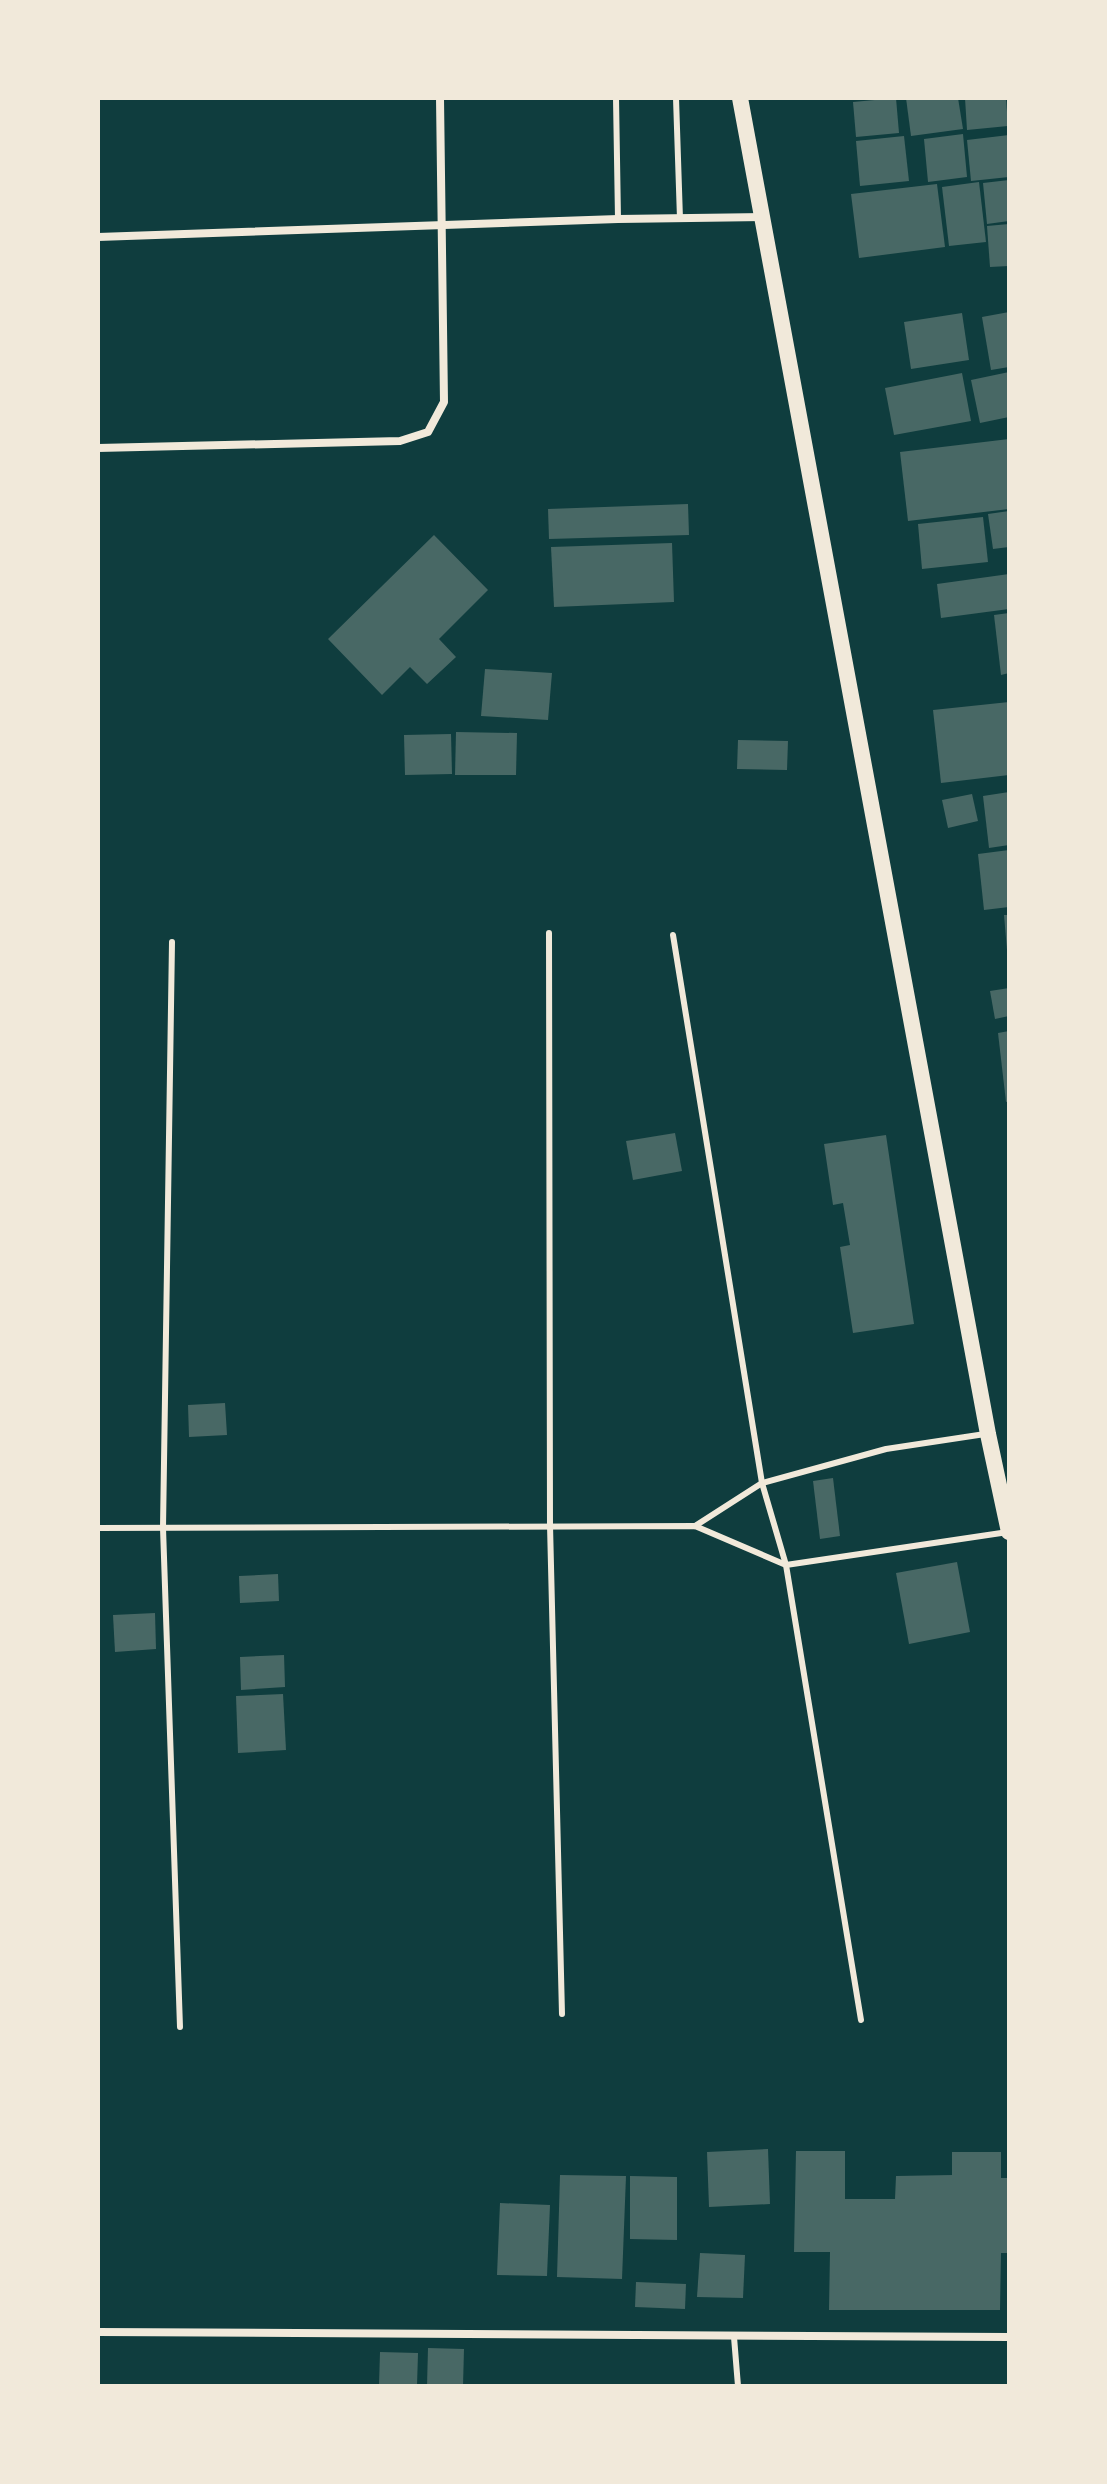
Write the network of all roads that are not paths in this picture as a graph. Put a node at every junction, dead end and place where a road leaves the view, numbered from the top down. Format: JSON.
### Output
{"nodes":[{"id":1,"x":440,"y":98,"type":"edge"},
{"id":2,"x":616,"y":98,"type":"edge"},
{"id":3,"x":676,"y":98,"type":"edge"},
{"id":4,"x":740,"y":98,"type":"edge"},
{"id":5,"x":764,"y":217,"type":"junction"},
{"id":6,"x":618,"y":219,"type":"junction"},
{"id":7,"x":680,"y":219,"type":"junction"},
{"id":8,"x":439,"y":225,"type":"junction"},
{"id":9,"x":98,"y":237,"type":"edge"},
{"id":10,"x":98,"y":448,"type":"edge"},
{"id":11,"x":549,"y":933,"type":"dead end"},
{"id":12,"x":673,"y":935,"type":"dead end"},
{"id":13,"x":172,"y":942,"type":"dead end"},
{"id":14,"x":988,"y":1434,"type":"junction"},
{"id":15,"x":762,"y":1483,"type":"junction"},
{"id":16,"x":550,"y":1525,"type":"junction"},
{"id":17,"x":695,"y":1526,"type":"junction"},
{"id":18,"x":98,"y":1528,"type":"edge"},
{"id":19,"x":163,"y":1528,"type":"junction"},
{"id":20,"x":1009,"y":1532,"type":"edge"},
{"id":21,"x":786,"y":1565,"type":"junction"},
{"id":22,"x":562,"y":2014,"type":"dead end"},
{"id":23,"x":861,"y":2020,"type":"dead end"},
{"id":24,"x":180,"y":2027,"type":"dead end"},
{"id":25,"x":98,"y":2332,"type":"edge"},
{"id":26,"x":734,"y":2337,"type":"junction"},
{"id":27,"x":1009,"y":2337,"type":"edge"},
{"id":28,"x":738,"y":2386,"type":"edge"}],
"edges":[{"from":1,"to":8,"type":"street"},
{"from":2,"to":6,"type":"lane"},
{"from":3,"to":7,"type":"lane"},
{"from":4,"to":5,"type":"main road"},
{"from":5,"to":7,"type":"street"},
{"from":5,"to":14,"type":"main road"},
{"from":6,"to":7,"type":"street"},
{"from":6,"to":8,"type":"street"},
{"from":8,"to":9,"type":"street"},
{"from":8,"to":10,"type":"street"},
{"from":11,"to":16,"type":"lane"},
{"from":12,"to":15,"type":"lane"},
{"from":13,"to":19,"type":"lane"},
{"from":14,"to":15,"type":"lane"},
{"from":14,"to":20,"type":"main road"},
{"from":15,"to":17,"type":"lane"},
{"from":15,"to":21,"type":"lane"},
{"from":16,"to":17,"type":"lane"},
{"from":16,"to":19,"type":"lane"},
{"from":16,"to":22,"type":"lane"},
{"from":17,"to":21,"type":"lane"},
{"from":18,"to":19,"type":"lane"},
{"from":19,"to":24,"type":"lane"},
{"from":20,"to":21,"type":"lane"},
{"from":21,"to":23,"type":"lane"},
{"from":25,"to":26,"type":"street"},
{"from":26,"to":27,"type":"street"},
{"from":26,"to":28,"type":"lane"}]}
